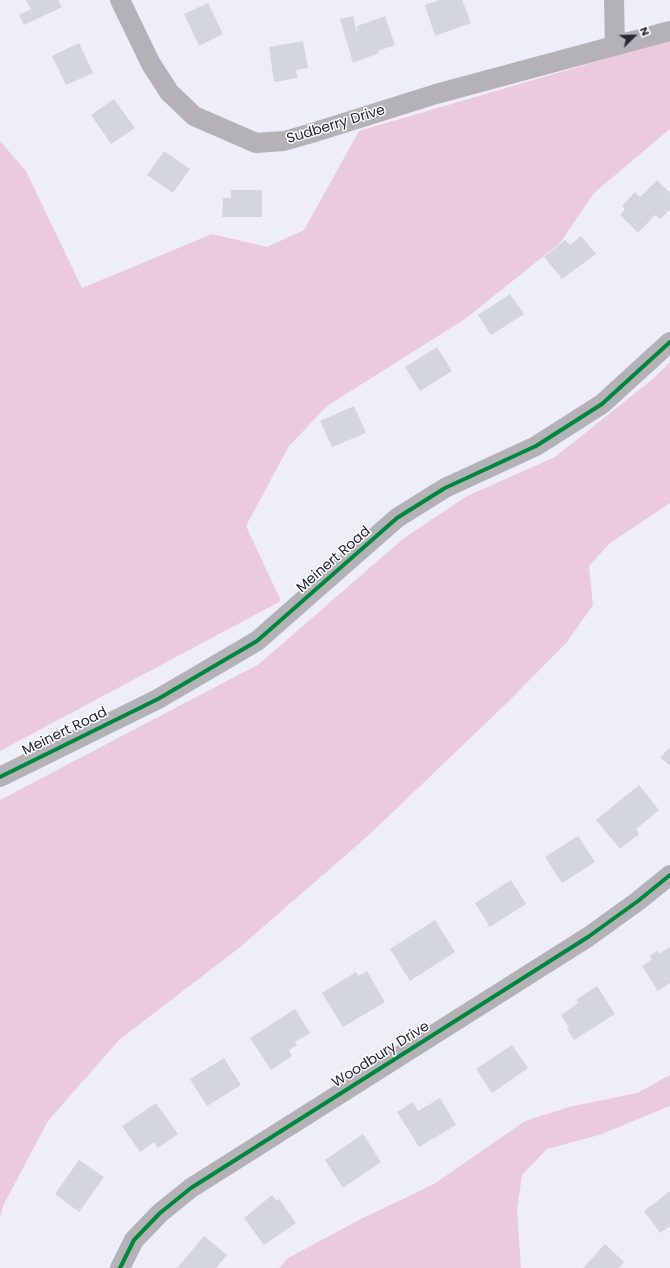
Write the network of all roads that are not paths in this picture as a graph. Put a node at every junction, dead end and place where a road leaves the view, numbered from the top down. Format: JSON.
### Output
{"nodes":[{"id":1,"x":120,"y":0,"type":"edge"},
{"id":2,"x":614,"y":0,"type":"edge"},
{"id":3,"x":670,"y":31,"type":"edge"},
{"id":4,"x":615,"y":46,"type":"junction"},
{"id":5,"x":670,"y":342,"type":"edge"},
{"id":6,"x":0,"y":777,"type":"edge"},
{"id":7,"x":670,"y":875,"type":"edge"},
{"id":8,"x":120,"y":1268,"type":"edge"}],
"edges":[{"from":1,"to":4,"type":"street","name":"Sudberry Drive"},
{"from":2,"to":4,"type":"street"},
{"from":3,"to":4,"type":"street","name":"Sudberry Drive"},
{"from":5,"to":6,"type":"street","name":"Meinert Road"},
{"from":7,"to":8,"type":"street","name":"Woodbury Drive"}]}
